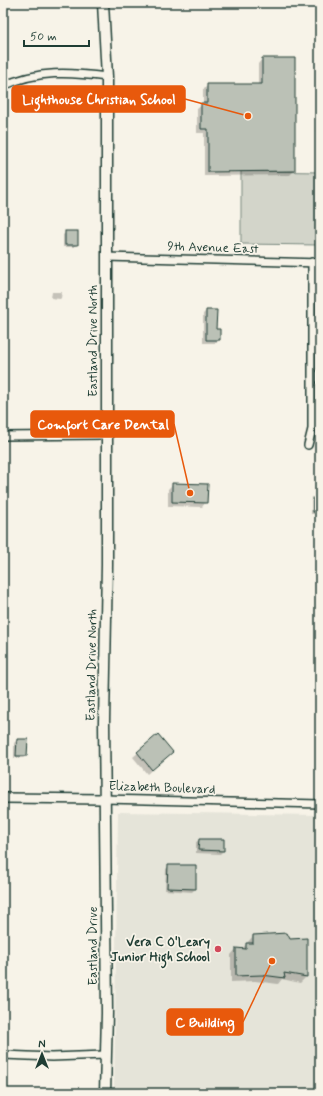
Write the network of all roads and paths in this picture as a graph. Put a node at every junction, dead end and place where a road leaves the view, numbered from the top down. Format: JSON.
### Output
{"nodes":[{"id":1,"x":103,"y":3,"type":"edge"},
{"id":2,"x":107,"y":77,"type":"junction"},
{"id":3,"x":3,"y":86,"type":"edge"},
{"id":4,"x":106,"y":257,"type":"junction"},
{"id":5,"x":316,"y":263,"type":"edge"},
{"id":6,"x":3,"y":436,"type":"edge"},
{"id":7,"x":106,"y":436,"type":"junction"},
{"id":8,"x":308,"y":445,"type":"dead end"},
{"id":9,"x":3,"y":798,"type":"edge"},
{"id":10,"x":104,"y":799,"type":"junction"},
{"id":11,"x":320,"y":804,"type":"edge"},
{"id":12,"x":3,"y":1055,"type":"edge"},
{"id":13,"x":105,"y":1055,"type":"junction"},
{"id":14,"x":105,"y":1093,"type":"edge"}],
"edges":[{"from":1,"to":2,"type":"main road","name":"Eastland Drive North"},
{"from":2,"to":3,"type":"street"},
{"from":2,"to":4,"type":"main road","name":"Eastland Drive North"},
{"from":4,"to":5,"type":"street","name":"9th Avenue East"},
{"from":4,"to":7,"type":"main road","name":"Eastland Drive North"},
{"from":5,"to":8,"type":"street"},
{"from":6,"to":7,"type":"street"},
{"from":7,"to":10,"type":"main road","name":"Eastland Drive North"},
{"from":9,"to":10,"type":"street","name":"Elizabeth Boulevard"},
{"from":10,"to":11,"type":"street","name":"Elizabeth Boulevard"},
{"from":10,"to":13,"type":"main road","name":"Eastland Drive"},
{"from":12,"to":13,"type":"street"},
{"from":13,"to":14,"type":"main road","name":"Eastland Drive"}]}
